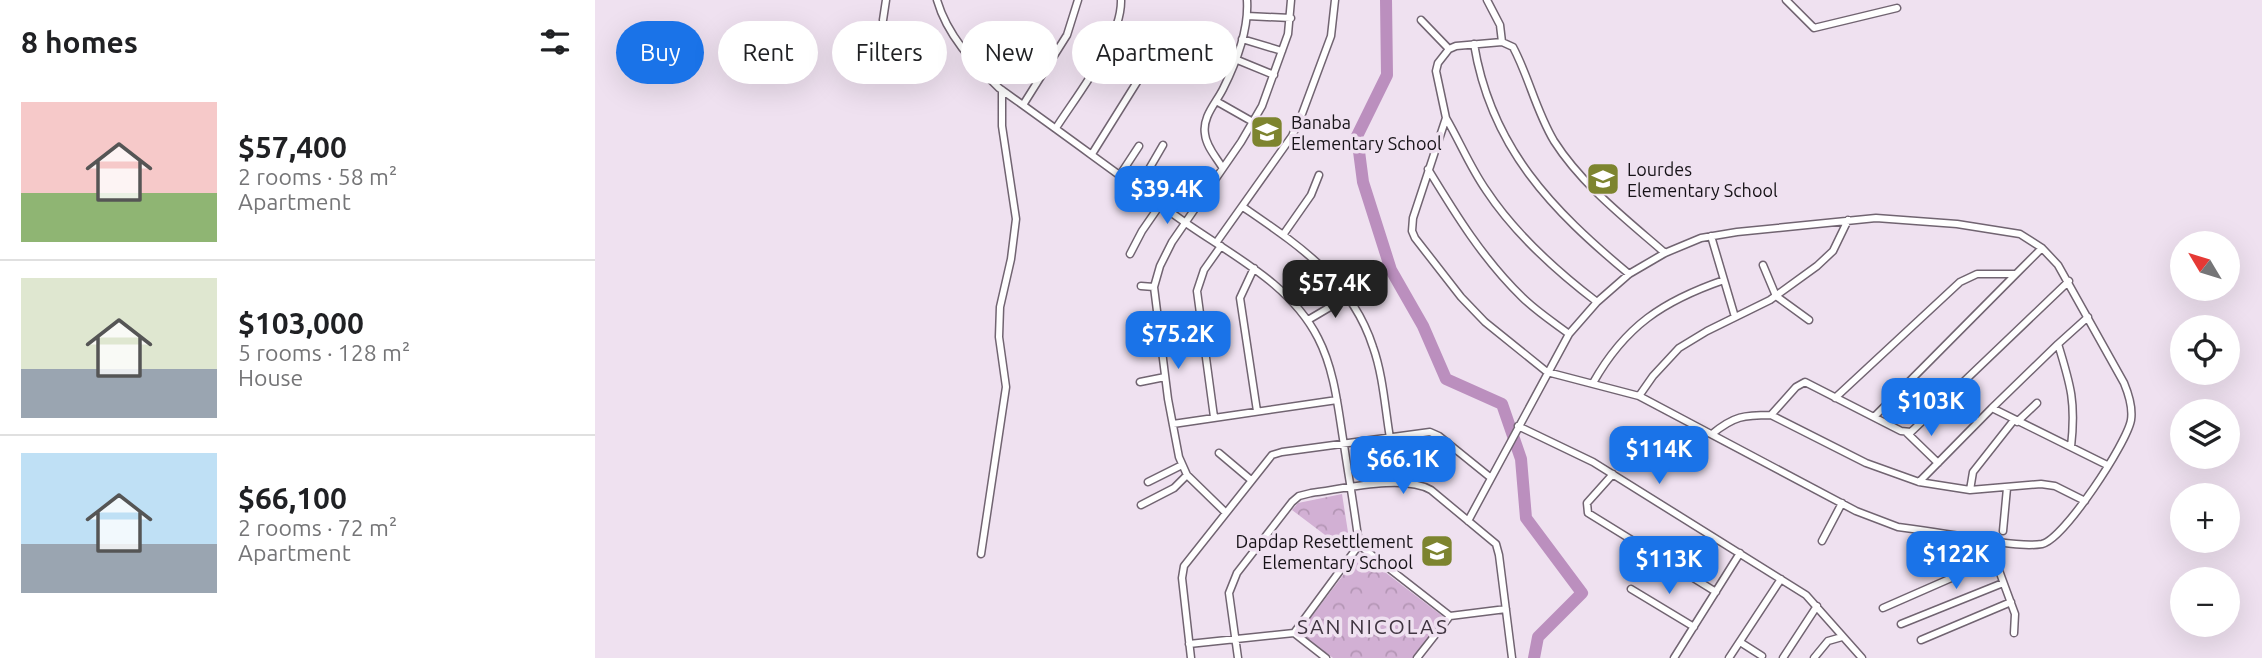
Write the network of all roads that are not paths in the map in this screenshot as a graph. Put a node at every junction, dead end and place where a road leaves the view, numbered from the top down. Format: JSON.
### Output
{"nodes":[{"id":1,"x":885,"y":0,"type":"edge"},
{"id":2,"x":937,"y":0,"type":"edge"},
{"id":3,"x":1079,"y":0,"type":"edge"},
{"id":4,"x":1121,"y":0,"type":"edge"},
{"id":5,"x":1247,"y":0,"type":"edge"},
{"id":6,"x":1291,"y":0,"type":"edge"},
{"id":7,"x":1335,"y":0,"type":"edge"},
{"id":8,"x":1486,"y":0,"type":"edge"},
{"id":9,"x":1786,"y":0,"type":"edge"},
{"id":10,"x":1897,"y":8,"type":"dead end"},
{"id":11,"x":1247,"y":16,"type":"junction"},
{"id":12,"x":1291,"y":18,"type":"junction"},
{"id":13,"x":883,"y":20,"type":"dead end"},
{"id":14,"x":1421,"y":20,"type":"dead end"},
{"id":15,"x":1241,"y":39,"type":"junction"},
{"id":16,"x":1502,"y":42,"type":"junction"},
{"id":17,"x":1474,"y":44,"type":"junction"},
{"id":18,"x":1058,"y":49,"type":"edge"},
{"id":19,"x":1449,"y":49,"type":"junction"},
{"id":20,"x":1282,"y":51,"type":"junction"},
{"id":21,"x":1237,"y":52,"type":"edge"},
{"id":22,"x":1237,"y":60,"type":"edge"},
{"id":23,"x":1274,"y":75,"type":"junction"},
{"id":24,"x":1036,"y":84,"type":"edge"},
{"id":25,"x":1136,"y":84,"type":"edge"},
{"id":26,"x":1224,"y":84,"type":"edge"},
{"id":27,"x":1002,"y":90,"type":"junction"},
{"id":28,"x":1216,"y":101,"type":"junction"},
{"id":29,"x":1023,"y":105,"type":"junction"},
{"id":30,"x":1446,"y":118,"type":"junction"},
{"id":31,"x":1253,"y":122,"type":"junction"},
{"id":32,"x":1056,"y":128,"type":"junction"},
{"id":33,"x":1163,"y":145,"type":"dead end"},
{"id":34,"x":1139,"y":146,"type":"dead end"},
{"id":35,"x":1092,"y":154,"type":"junction"},
{"id":36,"x":1222,"y":167,"type":"junction"},
{"id":37,"x":1429,"y":169,"type":"junction"},
{"id":38,"x":1120,"y":175,"type":"junction"},
{"id":39,"x":1319,"y":175,"type":"dead end"},
{"id":40,"x":1138,"y":188,"type":"junction"},
{"id":41,"x":1160,"y":205,"type":"junction"},
{"id":42,"x":1243,"y":207,"type":"junction"},
{"id":43,"x":1847,"y":220,"type":"junction"},
{"id":44,"x":1184,"y":222,"type":"junction"},
{"id":45,"x":1283,"y":235,"type":"junction"},
{"id":46,"x":1711,"y":236,"type":"junction"},
{"id":47,"x":1218,"y":245,"type":"junction"},
{"id":48,"x":2042,"y":248,"type":"junction"},
{"id":49,"x":1665,"y":253,"type":"junction"},
{"id":50,"x":1130,"y":254,"type":"dead end"},
{"id":51,"x":1763,"y":265,"type":"dead end"},
{"id":52,"x":1254,"y":268,"type":"junction"},
{"id":53,"x":1629,"y":274,"type":"junction"},
{"id":54,"x":2016,"y":274,"type":"junction"},
{"id":55,"x":1724,"y":280,"type":"junction"},
{"id":56,"x":2069,"y":281,"type":"junction"},
{"id":57,"x":1142,"y":286,"type":"dead end"},
{"id":58,"x":1154,"y":287,"type":"junction"},
{"id":59,"x":1776,"y":296,"type":"junction"},
{"id":60,"x":1347,"y":297,"type":"junction"},
{"id":61,"x":1597,"y":302,"type":"junction"},
{"id":62,"x":1735,"y":317,"type":"junction"},
{"id":63,"x":2088,"y":317,"type":"junction"},
{"id":64,"x":1308,"y":320,"type":"junction"},
{"id":65,"x":1809,"y":320,"type":"dead end"},
{"id":66,"x":1569,"y":334,"type":"junction"},
{"id":67,"x":2059,"y":344,"type":"junction"},
{"id":68,"x":1547,"y":372,"type":"junction"},
{"id":69,"x":1165,"y":377,"type":"junction"},
{"id":70,"x":1140,"y":382,"type":"dead end"},
{"id":71,"x":1593,"y":383,"type":"junction"},
{"id":72,"x":1639,"y":396,"type":"junction"},
{"id":73,"x":1835,"y":398,"type":"junction"},
{"id":74,"x":1948,"y":398,"type":"junction"},
{"id":75,"x":1338,"y":400,"type":"junction"},
{"id":76,"x":2037,"y":403,"type":"dead end"},
{"id":77,"x":1992,"y":408,"type":"junction"},
{"id":78,"x":1257,"y":411,"type":"junction"},
{"id":79,"x":1772,"y":415,"type":"junction"},
{"id":80,"x":1214,"y":417,"type":"junction"},
{"id":81,"x":1874,"y":417,"type":"junction"},
{"id":82,"x":2015,"y":421,"type":"junction"},
{"id":83,"x":1978,"y":422,"type":"junction"},
{"id":84,"x":1173,"y":424,"type":"junction"},
{"id":85,"x":1517,"y":429,"type":"junction"},
{"id":86,"x":1906,"y":432,"type":"junction"},
{"id":87,"x":1711,"y":434,"type":"junction"},
{"id":88,"x":1390,"y":438,"type":"junction"},
{"id":89,"x":1344,"y":443,"type":"junction"},
{"id":90,"x":2071,"y":447,"type":"junction"},
{"id":91,"x":1187,"y":448,"type":"dead end"},
{"id":92,"x":1177,"y":451,"type":"junction"},
{"id":93,"x":1219,"y":453,"type":"dead end"},
{"id":94,"x":1938,"y":463,"type":"junction"},
{"id":95,"x":1182,"y":465,"type":"junction"},
{"id":96,"x":2107,"y":466,"type":"junction"},
{"id":97,"x":1613,"y":474,"type":"junction"},
{"id":98,"x":1187,"y":475,"type":"junction"},
{"id":99,"x":1491,"y":478,"type":"junction"},
{"id":100,"x":1251,"y":480,"type":"junction"},
{"id":101,"x":1148,"y":482,"type":"dead end"},
{"id":102,"x":1919,"y":482,"type":"junction"},
{"id":103,"x":1351,"y":488,"type":"junction"},
{"id":104,"x":2007,"y":488,"type":"junction"},
{"id":105,"x":1970,"y":490,"type":"junction"},
{"id":106,"x":2085,"y":501,"type":"junction"},
{"id":107,"x":1842,"y":503,"type":"junction"},
{"id":108,"x":1141,"y":505,"type":"dead end"},
{"id":109,"x":1225,"y":512,"type":"junction"},
{"id":110,"x":1468,"y":521,"type":"junction"},
{"id":111,"x":2003,"y":531,"type":"dead end"},
{"id":112,"x":1822,"y":541,"type":"dead end"},
{"id":113,"x":1996,"y":541,"type":"junction"},
{"id":114,"x":1359,"y":545,"type":"junction"},
{"id":115,"x":1740,"y":553,"type":"junction"},
{"id":116,"x":981,"y":554,"type":"dead end"},
{"id":117,"x":1997,"y":558,"type":"junction"},
{"id":118,"x":1781,"y":579,"type":"junction"},
{"id":119,"x":2003,"y":583,"type":"junction"},
{"id":120,"x":1631,"y":589,"type":"dead end"},
{"id":121,"x":1716,"y":592,"type":"junction"},
{"id":122,"x":2011,"y":602,"type":"junction"},
{"id":123,"x":1817,"y":606,"type":"junction"},
{"id":124,"x":1883,"y":608,"type":"dead end"},
{"id":125,"x":1506,"y":609,"type":"junction"},
{"id":126,"x":1450,"y":616,"type":"junction"},
{"id":127,"x":1901,"y":624,"type":"dead end"},
{"id":128,"x":1694,"y":627,"type":"junction"},
{"id":129,"x":1294,"y":633,"type":"junction"},
{"id":130,"x":2014,"y":634,"type":"dead end"},
{"id":131,"x":1842,"y":637,"type":"junction"},
{"id":132,"x":1235,"y":638,"type":"junction"},
{"id":133,"x":1921,"y":640,"type":"dead end"},
{"id":134,"x":1740,"y":642,"type":"junction"},
{"id":135,"x":1189,"y":644,"type":"junction"},
{"id":136,"x":1854,"y":650,"type":"junction"},
{"id":137,"x":1762,"y":656,"type":"edge"},
{"id":138,"x":1191,"y":658,"type":"edge"},
{"id":139,"x":1238,"y":658,"type":"edge"},
{"id":140,"x":1326,"y":658,"type":"edge"},
{"id":141,"x":1417,"y":658,"type":"edge"},
{"id":142,"x":1512,"y":658,"type":"edge"},
{"id":143,"x":1674,"y":658,"type":"edge"},
{"id":144,"x":1729,"y":658,"type":"edge"},
{"id":145,"x":1783,"y":658,"type":"edge"},
{"id":146,"x":1814,"y":658,"type":"edge"},
{"id":147,"x":1847,"y":658,"type":"edge"},
{"id":148,"x":1862,"y":658,"type":"edge"}],
"edges":[{"from":1,"to":13,"type":"street"},
{"from":2,"to":27,"type":"street"},
{"from":3,"to":18,"type":"street"},
{"from":4,"to":32,"type":"street"},
{"from":5,"to":11,"type":"street"},
{"from":6,"to":12,"type":"street"},
{"from":7,"to":42,"type":"street"},
{"from":8,"to":16,"type":"street"},
{"from":9,"to":10,"type":"street"},
{"from":11,"to":12,"type":"street"},
{"from":11,"to":15,"type":"street"},
{"from":12,"to":20,"type":"street"},
{"from":14,"to":19,"type":"street"},
{"from":15,"to":20,"type":"street"},
{"from":15,"to":21,"type":"street"},
{"from":16,"to":17,"type":"street"},
{"from":16,"to":49,"type":"street"},
{"from":17,"to":19,"type":"street"},
{"from":17,"to":53,"type":"street"},
{"from":19,"to":30,"type":"street"},
{"from":20,"to":23,"type":"street"},
{"from":22,"to":23,"type":"street"},
{"from":23,"to":31,"type":"street"},
{"from":24,"to":29,"type":"street"},
{"from":25,"to":35,"type":"street"},
{"from":26,"to":28,"type":"street"},
{"from":27,"to":29,"type":"street"},
{"from":27,"to":116,"type":"street"},
{"from":28,"to":31,"type":"street"},
{"from":28,"to":36,"type":"street"},
{"from":29,"to":32,"type":"street"},
{"from":30,"to":37,"type":"street"},
{"from":30,"to":61,"type":"street"},
{"from":31,"to":36,"type":"street"},
{"from":32,"to":35,"type":"street"},
{"from":33,"to":40,"type":"street"},
{"from":34,"to":38,"type":"street"},
{"from":35,"to":38,"type":"street"},
{"from":36,"to":44,"type":"street"},
{"from":37,"to":66,"type":"street"},
{"from":37,"to":68,"type":"street"},
{"from":38,"to":40,"type":"street"},
{"from":39,"to":45,"type":"street"},
{"from":40,"to":41,"type":"street"},
{"from":41,"to":44,"type":"street"},
{"from":41,"to":50,"type":"street"},
{"from":42,"to":45,"type":"street"},
{"from":42,"to":47,"type":"street"},
{"from":43,"to":46,"type":"street"},
{"from":43,"to":48,"type":"street"},
{"from":43,"to":59,"type":"street"},
{"from":44,"to":47,"type":"street"},
{"from":44,"to":58,"type":"street"},
{"from":45,"to":60,"type":"street"},
{"from":46,"to":49,"type":"street"},
{"from":46,"to":55,"type":"street"},
{"from":47,"to":52,"type":"street"},
{"from":47,"to":80,"type":"street"},
{"from":48,"to":54,"type":"street"},
{"from":48,"to":56,"type":"street"},
{"from":49,"to":53,"type":"street"},
{"from":51,"to":59,"type":"street"},
{"from":52,"to":64,"type":"street"},
{"from":52,"to":78,"type":"street"},
{"from":53,"to":61,"type":"street"},
{"from":54,"to":73,"type":"street"},
{"from":54,"to":81,"type":"street"},
{"from":55,"to":62,"type":"street"},
{"from":55,"to":71,"type":"street"},
{"from":56,"to":63,"type":"street"},
{"from":56,"to":74,"type":"street"},
{"from":57,"to":58,"type":"street"},
{"from":58,"to":69,"type":"street"},
{"from":59,"to":62,"type":"street"},
{"from":59,"to":65,"type":"street"},
{"from":60,"to":64,"type":"street"},
{"from":60,"to":88,"type":"street"},
{"from":61,"to":66,"type":"street"},
{"from":62,"to":72,"type":"street"},
{"from":63,"to":67,"type":"street"},
{"from":63,"to":96,"type":"street"},
{"from":64,"to":75,"type":"street"},
{"from":66,"to":68,"type":"street"},
{"from":67,"to":77,"type":"street"},
{"from":67,"to":90,"type":"street"},
{"from":68,"to":71,"type":"street"},
{"from":68,"to":85,"type":"street"},
{"from":69,"to":70,"type":"street"},
{"from":69,"to":84,"type":"street"},
{"from":71,"to":72,"type":"street"},
{"from":72,"to":87,"type":"street"},
{"from":73,"to":79,"type":"street"},
{"from":73,"to":81,"type":"street"},
{"from":74,"to":83,"type":"street"},
{"from":74,"to":86,"type":"street"},
{"from":75,"to":78,"type":"street"},
{"from":75,"to":89,"type":"street"},
{"from":76,"to":82,"type":"street"},
{"from":77,"to":82,"type":"street"},
{"from":77,"to":83,"type":"street"},
{"from":78,"to":80,"type":"street"},
{"from":79,"to":87,"type":"street"},
{"from":79,"to":102,"type":"street"},
{"from":80,"to":84,"type":"street"},
{"from":81,"to":86,"type":"street"},
{"from":82,"to":90,"type":"street"},
{"from":82,"to":105,"type":"street"},
{"from":83,"to":94,"type":"street"},
{"from":84,"to":92,"type":"street"},
{"from":85,"to":97,"type":"street"},
{"from":85,"to":99,"type":"street"},
{"from":86,"to":94,"type":"street"},
{"from":87,"to":107,"type":"street"},
{"from":88,"to":89,"type":"street"},
{"from":88,"to":99,"type":"street"},
{"from":89,"to":100,"type":"street"},
{"from":89,"to":103,"type":"street"},
{"from":90,"to":96,"type":"street"},
{"from":91,"to":92,"type":"street"},
{"from":92,"to":95,"type":"street"},
{"from":93,"to":100,"type":"street"},
{"from":94,"to":102,"type":"street"},
{"from":95,"to":98,"type":"street"},
{"from":95,"to":101,"type":"street"},
{"from":96,"to":106,"type":"street"},
{"from":97,"to":115,"type":"street"},
{"from":97,"to":121,"type":"street"},
{"from":98,"to":108,"type":"street"},
{"from":98,"to":109,"type":"street"},
{"from":99,"to":110,"type":"street"},
{"from":100,"to":109,"type":"street"},
{"from":102,"to":105,"type":"street"},
{"from":103,"to":110,"type":"street"},
{"from":103,"to":114,"type":"street"},
{"from":103,"to":132,"type":"street"},
{"from":104,"to":105,"type":"street"},
{"from":104,"to":106,"type":"street"},
{"from":104,"to":111,"type":"street"},
{"from":106,"to":113,"type":"street"},
{"from":107,"to":112,"type":"street"},
{"from":107,"to":113,"type":"street"},
{"from":109,"to":135,"type":"street"},
{"from":110,"to":125,"type":"street"},
{"from":113,"to":117,"type":"street"},
{"from":114,"to":126,"type":"street"},
{"from":114,"to":129,"type":"street"},
{"from":115,"to":118,"type":"street"},
{"from":115,"to":121,"type":"street"},
{"from":117,"to":119,"type":"street"},
{"from":117,"to":124,"type":"street"},
{"from":118,"to":123,"type":"street"},
{"from":118,"to":134,"type":"street"},
{"from":119,"to":122,"type":"street"},
{"from":119,"to":127,"type":"street"},
{"from":120,"to":128,"type":"street"},
{"from":121,"to":128,"type":"street"},
{"from":122,"to":130,"type":"street"},
{"from":122,"to":133,"type":"street"},
{"from":123,"to":131,"type":"street"},
{"from":123,"to":145,"type":"street"},
{"from":125,"to":126,"type":"street"},
{"from":125,"to":142,"type":"street"},
{"from":126,"to":141,"type":"street"},
{"from":128,"to":143,"type":"street"},
{"from":129,"to":132,"type":"street"},
{"from":129,"to":140,"type":"street"},
{"from":131,"to":136,"type":"street"},
{"from":131,"to":146,"type":"street"},
{"from":132,"to":135,"type":"street"},
{"from":132,"to":139,"type":"street"},
{"from":134,"to":137,"type":"street"},
{"from":134,"to":144,"type":"street"},
{"from":135,"to":138,"type":"street"},
{"from":136,"to":147,"type":"street"},
{"from":136,"to":148,"type":"street"}]}
